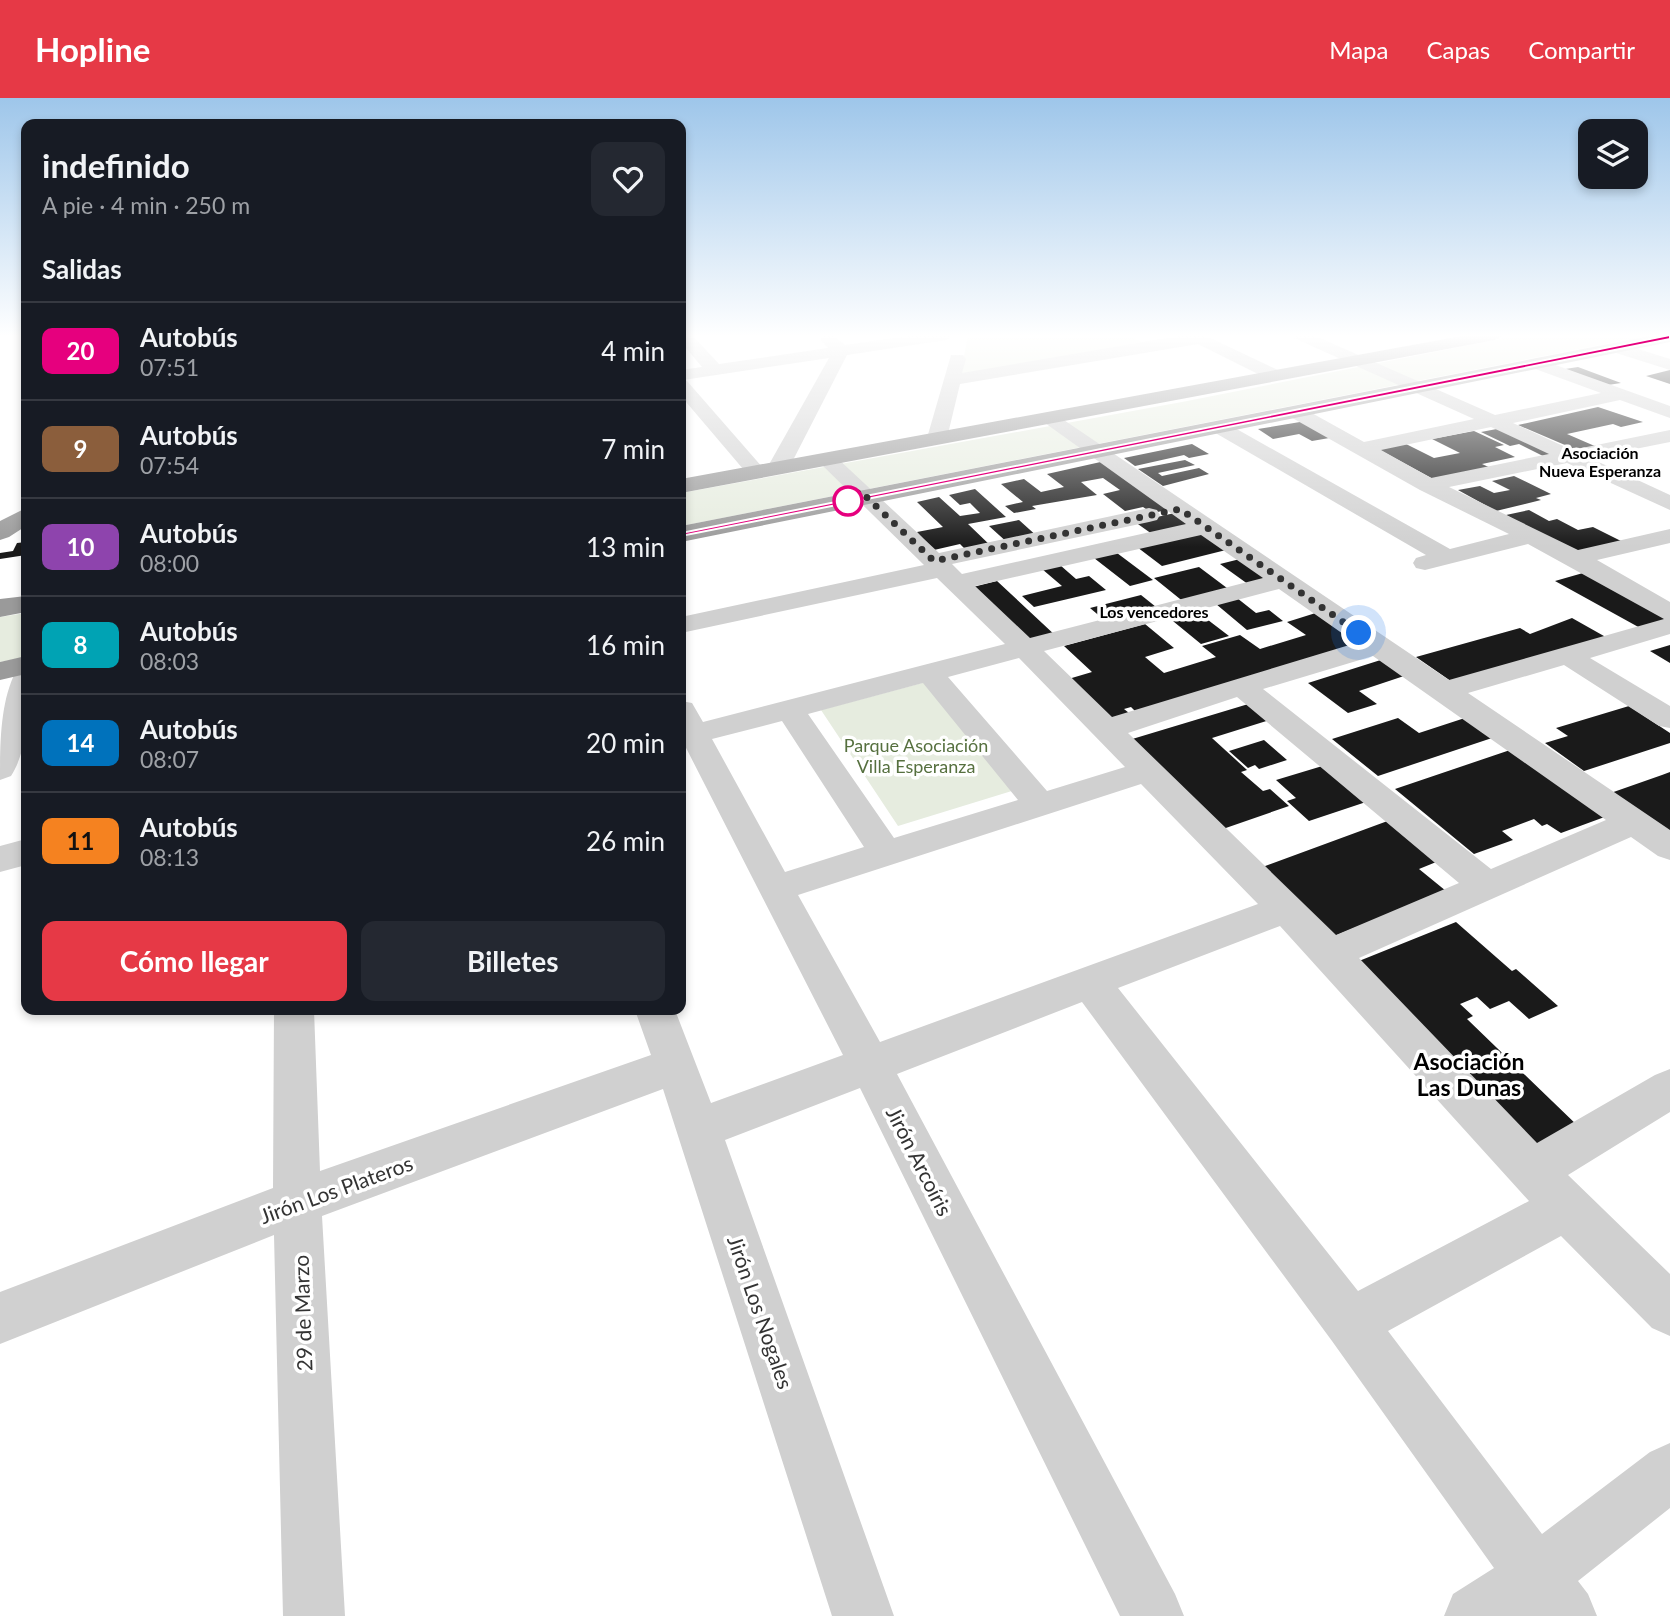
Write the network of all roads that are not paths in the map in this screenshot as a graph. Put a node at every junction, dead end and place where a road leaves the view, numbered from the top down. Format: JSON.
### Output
{"nodes":[{"id":1,"x":699,"y":406,"type":"edge"},
{"id":2,"x":811,"y":406,"type":"edge"},
{"id":3,"x":945,"y":406,"type":"edge"},
{"id":4,"x":1114,"y":406,"type":"edge"},
{"id":5,"x":1321,"y":406,"type":"edge"},
{"id":6,"x":1460,"y":406,"type":"edge"},
{"id":7,"x":1571,"y":406,"type":"edge"},
{"id":8,"x":1294,"y":411,"type":"junction"},
{"id":9,"x":1048,"y":418,"type":"junction"},
{"id":10,"x":1496,"y":423,"type":"junction"},
{"id":11,"x":1219,"y":427,"type":"junction"},
{"id":12,"x":1670,"y":436,"type":"edge"},
{"id":13,"x":937,"y":438,"type":"junction"},
{"id":14,"x":1363,"y":448,"type":"junction"},
{"id":15,"x":1099,"y":451,"type":"junction"},
{"id":16,"x":1570,"y":455,"type":"junction"},
{"id":17,"x":828,"y":460,"type":"junction"},
{"id":18,"x":778,"y":468,"type":"junction"},
{"id":19,"x":756,"y":472,"type":"junction"},
{"id":20,"x":686,"y":485,"type":"edge"},
{"id":21,"x":1428,"y":485,"type":"junction"},
{"id":22,"x":868,"y":497,"type":"junction"},
{"id":23,"x":1670,"y":503,"type":"edge"},
{"id":24,"x":1180,"y":509,"type":"junction"},
{"id":25,"x":21,"y":518,"type":"edge"},
{"id":26,"x":1205,"y":527,"type":"junction"},
{"id":27,"x":0,"y":532,"type":"edge"},
{"id":28,"x":686,"y":533,"type":"edge"},
{"id":29,"x":1530,"y":536,"type":"junction"},
{"id":30,"x":1670,"y":536,"type":"edge"},
{"id":31,"x":1575,"y":558,"type":"junction"},
{"id":32,"x":944,"y":571,"type":"junction"},
{"id":33,"x":1284,"y":580,"type":"junction"},
{"id":34,"x":21,"y":605,"type":"edge"},
{"id":35,"x":0,"y":608,"type":"edge"},
{"id":36,"x":1670,"y":613,"type":"edge"},
{"id":37,"x":686,"y":624,"type":"edge"},
{"id":38,"x":1670,"y":626,"type":"edge"},
{"id":39,"x":1377,"y":646,"type":"junction"},
{"id":40,"x":1025,"y":648,"type":"junction"},
{"id":41,"x":1568,"y":656,"type":"junction"},
{"id":42,"x":21,"y":666,"type":"edge"},
{"id":43,"x":0,"y":671,"type":"edge"},
{"id":44,"x":930,"y":674,"type":"junction"},
{"id":45,"x":1241,"y":686,"type":"junction"},
{"id":46,"x":1444,"y":691,"type":"junction"},
{"id":47,"x":21,"y":695,"type":"edge"},
{"id":48,"x":790,"y":710,"type":"junction"},
{"id":49,"x":1670,"y":719,"type":"edge"},
{"id":50,"x":687,"y":722,"type":"edge"},
{"id":51,"x":1105,"y":730,"type":"junction"},
{"id":52,"x":0,"y":769,"type":"edge"},
{"id":53,"x":1146,"y":771,"type":"junction"},
{"id":54,"x":1040,"y":804,"type":"junction"},
{"id":55,"x":1633,"y":822,"type":"junction"},
{"id":56,"x":1670,"y":847,"type":"edge"},
{"id":57,"x":885,"y":852,"type":"junction"},
{"id":58,"x":21,"y":853,"type":"edge"},
{"id":59,"x":0,"y":859,"type":"edge"},
{"id":60,"x":1485,"y":884,"type":"junction"},
{"id":61,"x":776,"y":888,"type":"junction"},
{"id":62,"x":1285,"y":909,"type":"junction"},
{"id":63,"x":1331,"y":954,"type":"junction"},
{"id":64,"x":1090,"y":982,"type":"junction"},
{"id":65,"x":294,"y":1015,"type":"edge"},
{"id":66,"x":657,"y":1015,"type":"edge"},
{"id":67,"x":870,"y":1065,"type":"junction"},
{"id":68,"x":674,"y":1066,"type":"junction"},
{"id":69,"x":1670,"y":1089,"type":"edge"},
{"id":70,"x":699,"y":1129,"type":"junction"},
{"id":71,"x":1534,"y":1170,"type":"junction"},
{"id":72,"x":297,"y":1202,"type":"junction"},
{"id":73,"x":1566,"y":1207,"type":"junction"},
{"id":74,"x":1670,"y":1310,"type":"edge"},
{"id":75,"x":0,"y":1318,"type":"edge"},
{"id":76,"x":1350,"y":1323,"type":"junction"},
{"id":77,"x":1670,"y":1472,"type":"edge"},
{"id":78,"x":1551,"y":1596,"type":"edge"},
{"id":79,"x":314,"y":1616,"type":"edge"},
{"id":80,"x":863,"y":1616,"type":"edge"},
{"id":81,"x":1153,"y":1616,"type":"edge"},
{"id":82,"x":1475,"y":1616,"type":"edge"}],
"edges":[{"from":1,"to":19,"type":"street"},
{"from":2,"to":18,"type":"street"},
{"from":3,"to":13,"type":"street"},
{"from":4,"to":9,"type":"highway"},
{"from":5,"to":8,"type":"highway"},
{"from":6,"to":10,"type":"street"},
{"from":7,"to":10,"type":"street"},
{"from":8,"to":11,"type":"highway"},
{"from":8,"to":14,"type":"street"},
{"from":9,"to":13,"type":"highway"},
{"from":9,"to":15,"type":"street"},
{"from":10,"to":14,"type":"street"},
{"from":10,"to":16,"type":"street"},
{"from":11,"to":15,"type":"highway"},
{"from":11,"to":29,"type":"street"},
{"from":12,"to":16,"type":"street"},
{"from":13,"to":17,"type":"highway"},
{"from":14,"to":21,"type":"street"},
{"from":15,"to":22,"type":"highway"},
{"from":15,"to":24,"type":"street"},
{"from":16,"to":21,"type":"street"},
{"from":16,"to":23,"type":"street"},
{"from":17,"to":18,"type":"highway"},
{"from":17,"to":22,"type":"street"},
{"from":18,"to":19,"type":"highway"},
{"from":19,"to":20,"type":"highway"},
{"from":21,"to":29,"type":"street"},
{"from":22,"to":28,"type":"highway"},
{"from":22,"to":32,"type":"street"},
{"from":24,"to":26,"type":"street"},
{"from":24,"to":32,"type":"street"},
{"from":25,"to":27,"type":"highway"},
{"from":26,"to":32,"type":"street"},
{"from":26,"to":33,"type":"street"},
{"from":29,"to":31,"type":"street"},
{"from":30,"to":31,"type":"street"},
{"from":31,"to":36,"type":"street"},
{"from":32,"to":37,"type":"street"},
{"from":32,"to":40,"type":"street"},
{"from":33,"to":39,"type":"street"},
{"from":33,"to":40,"type":"street"},
{"from":34,"to":35,"type":"highway"},
{"from":38,"to":41,"type":"street"},
{"from":39,"to":45,"type":"street"},
{"from":39,"to":46,"type":"street"},
{"from":40,"to":44,"type":"street"},
{"from":40,"to":51,"type":"street"},
{"from":41,"to":46,"type":"street"},
{"from":41,"to":49,"type":"street"},
{"from":42,"to":43,"type":"highway"},
{"from":44,"to":48,"type":"street"},
{"from":44,"to":54,"type":"street"},
{"from":45,"to":51,"type":"street"},
{"from":45,"to":60,"type":"street"},
{"from":46,"to":55,"type":"street"},
{"from":47,"to":52,"type":"street"},
{"from":48,"to":50,"type":"street"},
{"from":48,"to":57,"type":"street"},
{"from":50,"to":61,"type":"street","name":"Jirón Arcoíris"},
{"from":51,"to":53,"type":"street"},
{"from":53,"to":54,"type":"street"},
{"from":53,"to":62,"type":"street"},
{"from":54,"to":57,"type":"street"},
{"from":55,"to":56,"type":"street"},
{"from":55,"to":60,"type":"street"},
{"from":57,"to":61,"type":"street"},
{"from":58,"to":59,"type":"street"},
{"from":60,"to":63,"type":"street"},
{"from":61,"to":67,"type":"street","name":"Jirón Arcoíris"},
{"from":62,"to":63,"type":"street"},
{"from":62,"to":64,"type":"street"},
{"from":63,"to":71,"type":"street"},
{"from":64,"to":67,"type":"street"},
{"from":64,"to":76,"type":"street"},
{"from":65,"to":72,"type":"street","name":"29 de Marzo"},
{"from":66,"to":68,"type":"street","name":"Jirón Los Nogales"},
{"from":67,"to":70,"type":"street"},
{"from":67,"to":81,"type":"street","name":"Jirón Arcoíris"},
{"from":68,"to":70,"type":"street","name":"Jirón Los Nogales"},
{"from":68,"to":72,"type":"street","name":"Jirón Los Plateros"},
{"from":69,"to":71,"type":"street"},
{"from":70,"to":80,"type":"street","name":"Jirón Los Nogales"},
{"from":71,"to":73,"type":"street"},
{"from":72,"to":75,"type":"street","name":"Jirón Los Plateros"},
{"from":72,"to":79,"type":"street","name":"29 de Marzo"},
{"from":73,"to":74,"type":"street"},
{"from":73,"to":76,"type":"street"},
{"from":76,"to":78,"type":"street"},
{"from":77,"to":78,"type":"street"},
{"from":78,"to":82,"type":"street"}]}
